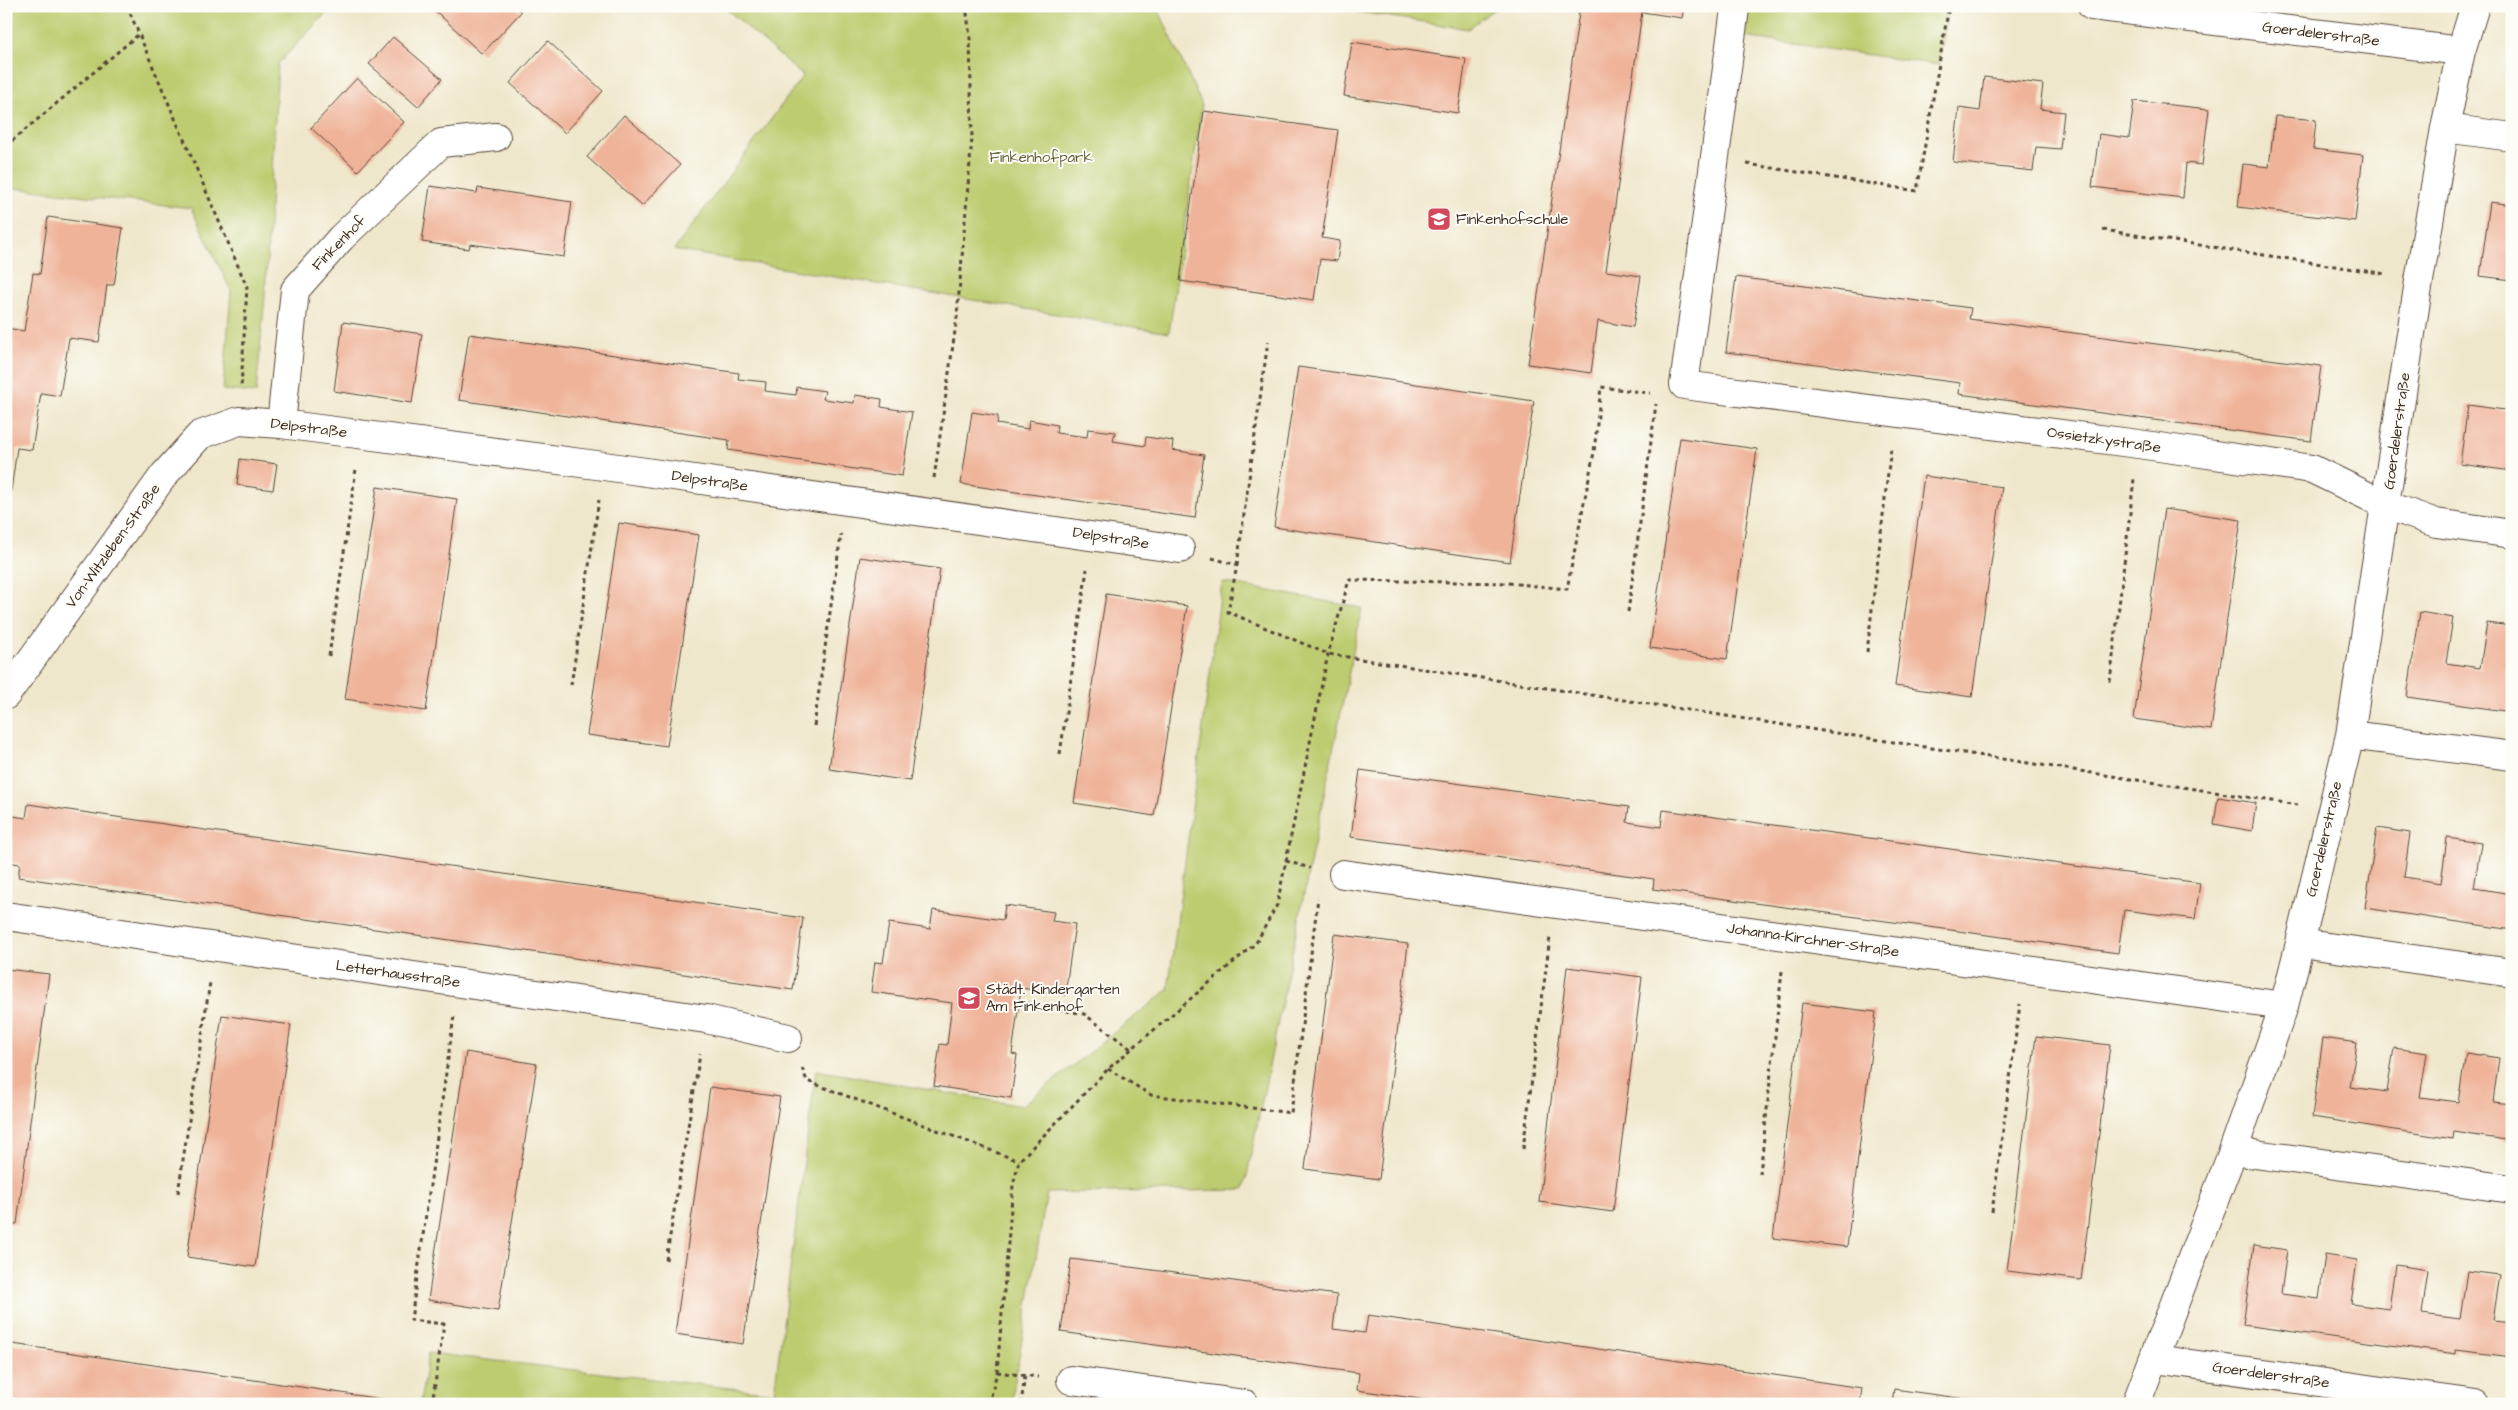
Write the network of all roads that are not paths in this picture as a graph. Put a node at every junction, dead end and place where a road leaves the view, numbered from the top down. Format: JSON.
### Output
{"nodes":[{"id":1,"x":2092,"y":6,"type":"edge"},
{"id":2,"x":2475,"y":6,"type":"edge"},
{"id":3,"x":1735,"y":9,"type":"dead end"},
{"id":4,"x":2461,"y":51,"type":"junction"},
{"id":5,"x":2445,"y":128,"type":"junction"},
{"id":6,"x":2512,"y":137,"type":"edge"},
{"id":7,"x":496,"y":138,"type":"dead end"},
{"id":8,"x":239,"y":421,"type":"joint"},
{"id":9,"x":281,"y":424,"type":"junction"},
{"id":10,"x":2386,"y":505,"type":"junction"},
{"id":11,"x":2512,"y":534,"type":"edge"},
{"id":12,"x":1180,"y":549,"type":"road end"},
{"id":13,"x":6,"y":695,"type":"edge"},
{"id":14,"x":2350,"y":734,"type":"junction"},
{"id":15,"x":2512,"y":756,"type":"edge"},
{"id":16,"x":1343,"y":874,"type":"dead end"},
{"id":17,"x":6,"y":916,"type":"edge"},
{"id":18,"x":2300,"y":943,"type":"junction"},
{"id":19,"x":2512,"y":973,"type":"edge"},
{"id":20,"x":2284,"y":1006,"type":"junction"},
{"id":21,"x":788,"y":1038,"type":"road end"},
{"id":22,"x":2233,"y":1151,"type":"junction"},
{"id":23,"x":2512,"y":1189,"type":"edge"},
{"id":24,"x":2155,"y":1359,"type":"junction"},
{"id":25,"x":1071,"y":1380,"type":"road end"},
{"id":26,"x":1245,"y":1404,"type":"edge"},
{"id":27,"x":2136,"y":1404,"type":"edge"},
{"id":28,"x":2476,"y":1404,"type":"edge"}],
"edges":[{"from":1,"to":4,"type":"street","name":"Goerdelerstraße"},
{"from":2,"to":4,"type":"street","name":"Goerdelerstraße"},
{"from":3,"to":10,"type":"street","name":"Ossietzkystraße"},
{"from":4,"to":5,"type":"street","name":"Goerdelerstraße"},
{"from":5,"to":6,"type":"street"},
{"from":5,"to":10,"type":"street","name":"Goerdelerstraße"},
{"from":7,"to":9,"type":"street","name":"Finkenhof"},
{"from":8,"to":9,"type":"street","name":"Delpstraße"},
{"from":8,"to":13,"type":"street","name":"Von-Witzleben-Straße"},
{"from":9,"to":12,"type":"street","name":"Delpstraße"},
{"from":10,"to":11,"type":"street","name":"Ossietzkystraße"},
{"from":10,"to":14,"type":"street","name":"Goerdelerstraße"},
{"from":14,"to":15,"type":"street"},
{"from":14,"to":18,"type":"street","name":"Goerdelerstraße"},
{"from":16,"to":20,"type":"street","name":"Johanna-Kirchner-Straße"},
{"from":17,"to":21,"type":"street","name":"Letterhausstraße"},
{"from":18,"to":19,"type":"street"},
{"from":18,"to":20,"type":"street","name":"Goerdelerstraße"},
{"from":20,"to":22,"type":"street","name":"Goerdelerstraße"},
{"from":22,"to":23,"type":"street"},
{"from":22,"to":24,"type":"street","name":"Goerdelerstraße"},
{"from":24,"to":27,"type":"street","name":"Goerdelerstraße"},
{"from":24,"to":28,"type":"street","name":"Goerdelerstraße"},
{"from":25,"to":26,"type":"street"}]}
